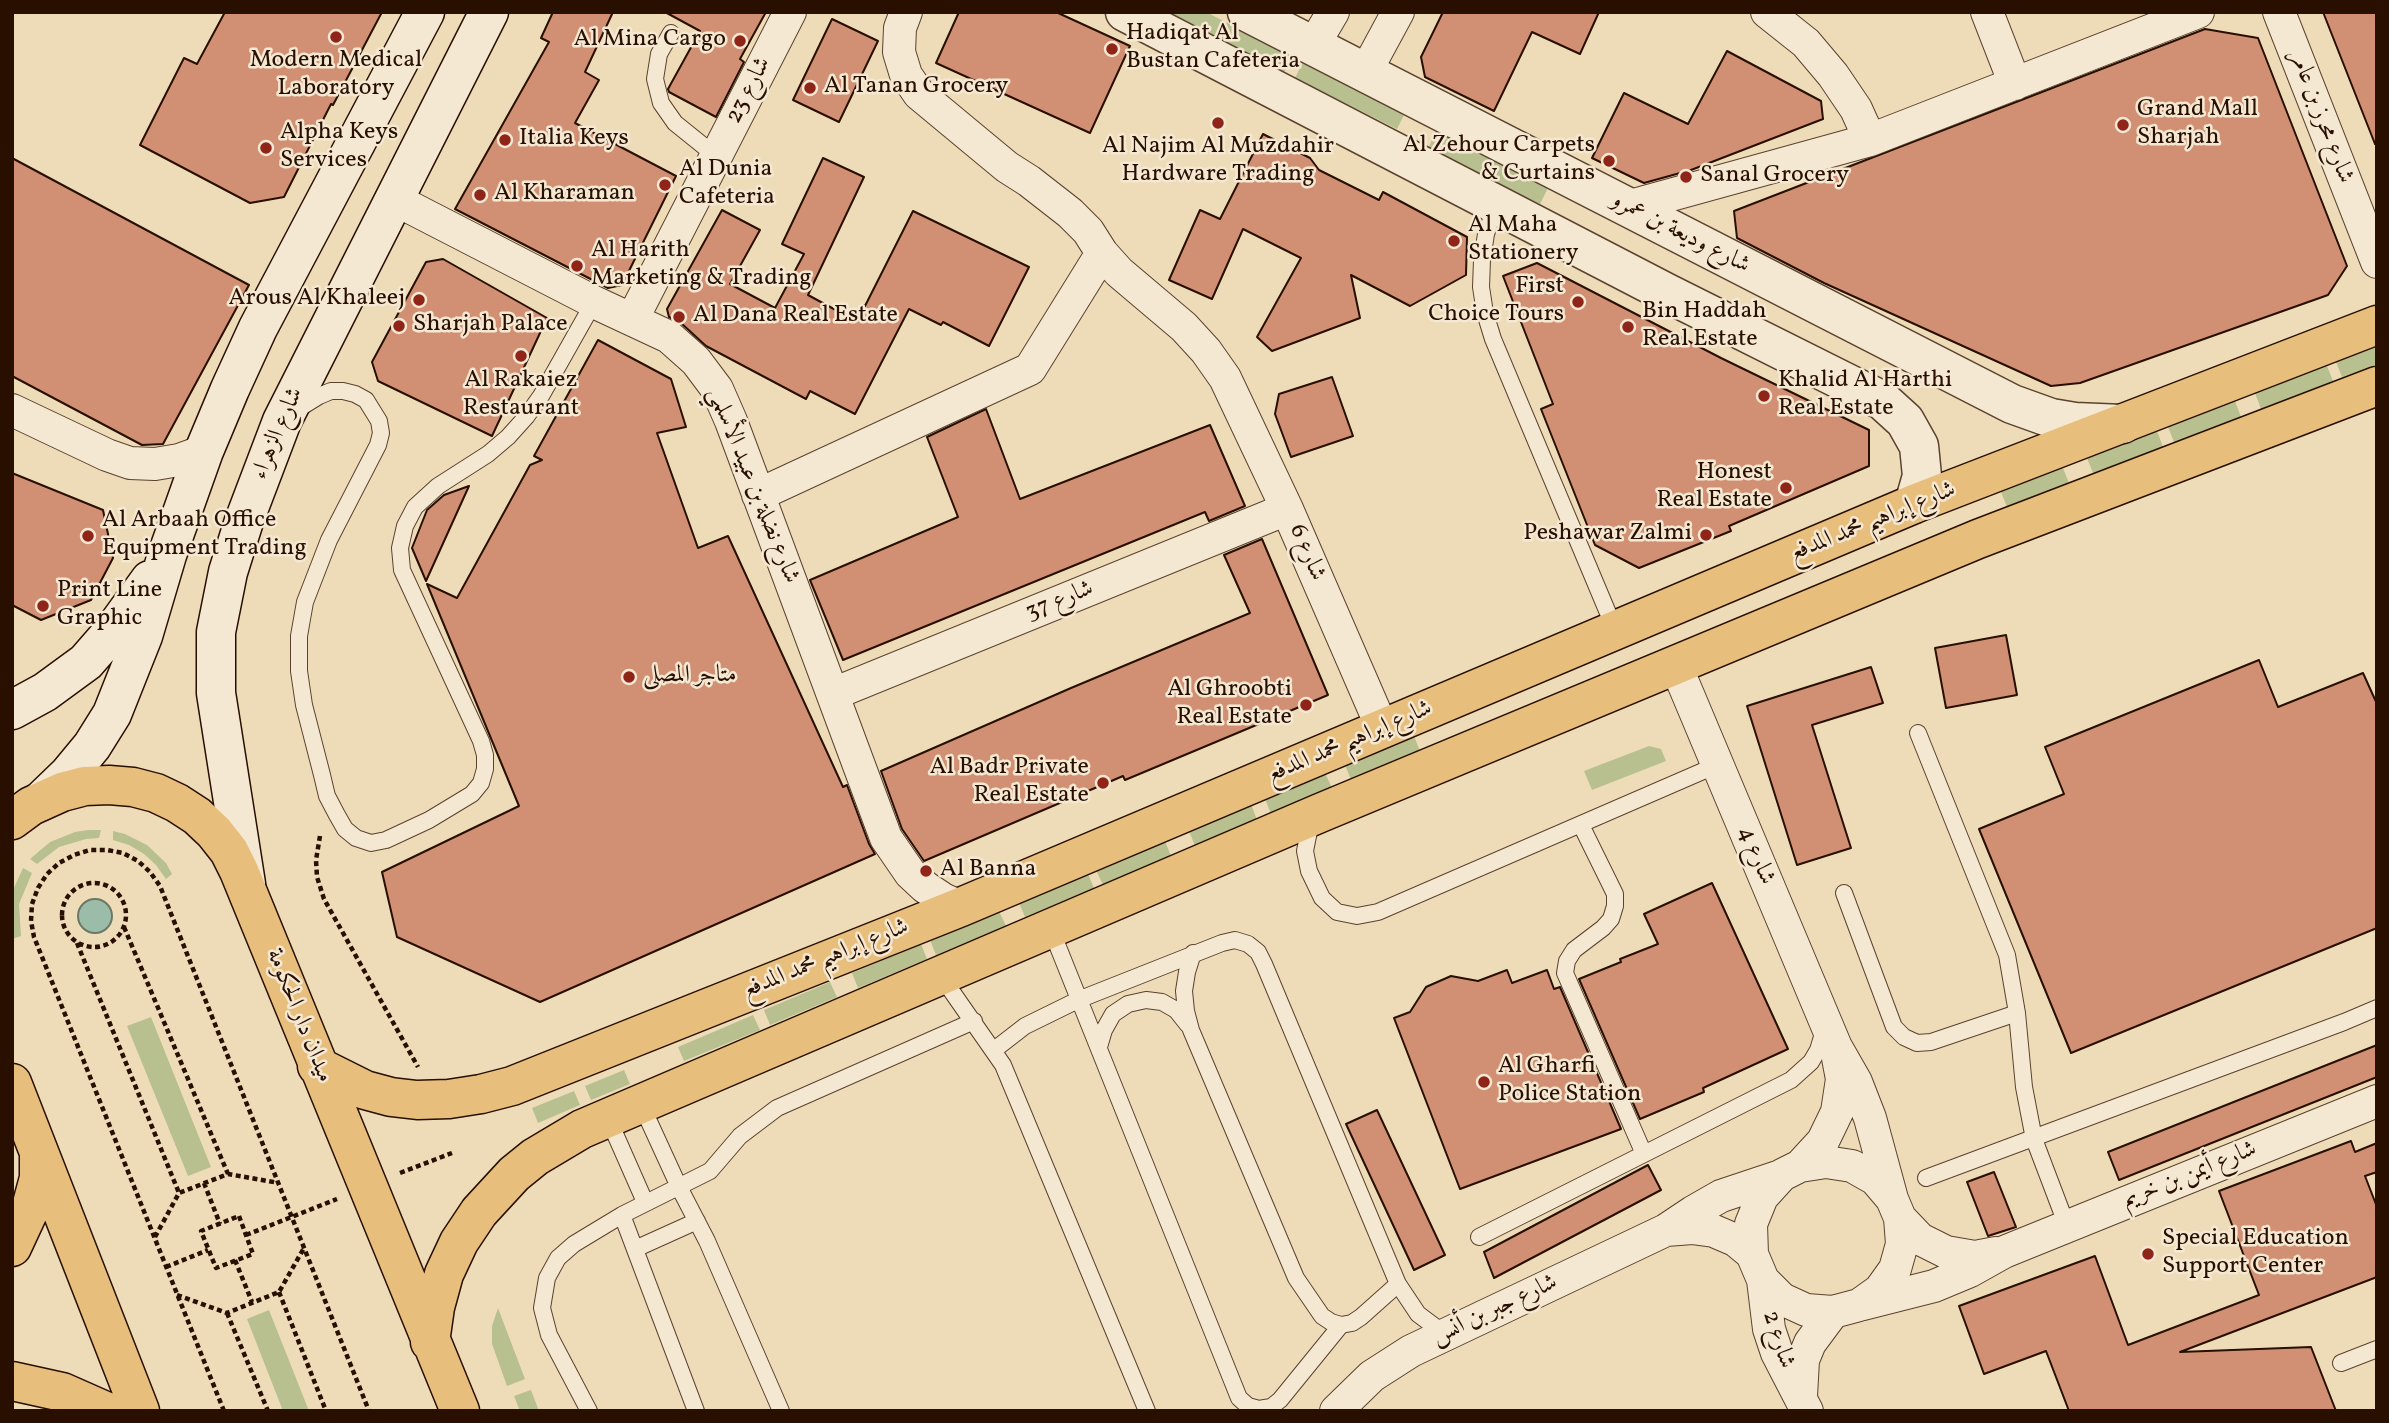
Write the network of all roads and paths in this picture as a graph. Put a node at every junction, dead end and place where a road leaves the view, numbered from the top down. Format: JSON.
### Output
{"nodes":[{"id":1,"x":489,"y":12,"type":"edge"},
{"id":2,"x":790,"y":12,"type":"edge"},
{"id":3,"x":906,"y":12,"type":"edge"},
{"id":4,"x":1125,"y":12,"type":"edge"},
{"id":5,"x":1247,"y":12,"type":"edge"},
{"id":6,"x":1333,"y":12,"type":"edge"},
{"id":7,"x":1398,"y":12,"type":"edge"},
{"id":8,"x":1767,"y":12,"type":"edge"},
{"id":9,"x":1987,"y":12,"type":"edge"},
{"id":10,"x":2198,"y":12,"type":"edge"},
{"id":11,"x":2279,"y":12,"type":"edge"},
{"id":12,"x":423,"y":14,"type":"edge"},
{"id":13,"x":671,"y":33,"type":"dead end"},
{"id":14,"x":1313,"y":46,"type":"junction"},
{"id":15,"x":1365,"y":73,"type":"junction"},
{"id":16,"x":2015,"y":84,"type":"junction"},
{"id":17,"x":1870,"y":141,"type":"junction"},
{"id":18,"x":716,"y":156,"type":"junction"},
{"id":19,"x":394,"y":200,"type":"junction"},
{"id":20,"x":1496,"y":205,"type":"junction"},
{"id":21,"x":1627,"y":207,"type":"junction"},
{"id":22,"x":1102,"y":253,"type":"junction"},
{"id":23,"x":2377,"y":262,"type":"edge"},
{"id":24,"x":1667,"y":293,"type":"junction"},
{"id":25,"x":1797,"y":294,"type":"junction"},
{"id":26,"x":594,"y":302,"type":"junction"},
{"id":27,"x":633,"y":318,"type":"junction"},
{"id":28,"x":2377,"y":325,"type":"edge"},
{"id":29,"x":2377,"y":386,"type":"edge"},
{"id":30,"x":12,"y":410,"type":"edge"},
{"id":31,"x":282,"y":421,"type":"junction"},
{"id":32,"x":2123,"y":424,"type":"junction"},
{"id":33,"x":204,"y":451,"type":"junction"},
{"id":34,"x":758,"y":495,"type":"junction"},
{"id":35,"x":1914,"y":504,"type":"junction"},
{"id":36,"x":1287,"y":509,"type":"junction"},
{"id":37,"x":167,"y":555,"type":"junction"},
{"id":38,"x":1616,"y":632,"type":"junction"},
{"id":39,"x":1675,"y":666,"type":"junction"},
{"id":40,"x":833,"y":694,"type":"junction"},
{"id":41,"x":12,"y":710,"type":"edge"},
{"id":42,"x":1383,"y":730,"type":"junction"},
{"id":43,"x":1918,"y":733,"type":"dead end"},
{"id":44,"x":1464,"y":754,"type":"junction"},
{"id":45,"x":1717,"y":765,"type":"junction"},
{"id":46,"x":332,"y":806,"type":"junction"},
{"id":47,"x":24,"y":807,"type":"edge"},
{"id":48,"x":1320,"y":813,"type":"junction"},
{"id":49,"x":1581,"y":825,"type":"junction"},
{"id":50,"x":248,"y":893,"type":"junction"},
{"id":51,"x":1844,"y":893,"type":"dead end"},
{"id":52,"x":961,"y":907,"type":"junction"},
{"id":53,"x":124,"y":927,"type":"junction"},
{"id":54,"x":1050,"y":927,"type":"junction"},
{"id":55,"x":77,"y":943,"type":"junction"},
{"id":56,"x":1193,"y":953,"type":"junction"},
{"id":57,"x":940,"y":974,"type":"junction"},
{"id":58,"x":1078,"y":1000,"type":"junction"},
{"id":59,"x":2377,"y":1008,"type":"edge"},
{"id":60,"x":2017,"y":1013,"type":"junction"},
{"id":61,"x":974,"y":1021,"type":"junction"},
{"id":62,"x":1191,"y":1030,"type":"junction"},
{"id":63,"x":1831,"y":1034,"type":"junction"},
{"id":64,"x":1099,"y":1047,"type":"junction"},
{"id":65,"x":994,"y":1050,"type":"junction"},
{"id":66,"x":317,"y":1066,"type":"junction"},
{"id":67,"x":12,"y":1083,"type":"edge"},
{"id":68,"x":417,"y":1100,"type":"junction"},
{"id":69,"x":2377,"y":1101,"type":"edge"},
{"id":70,"x":624,"y":1111,"type":"junction"},
{"id":71,"x":2034,"y":1139,"type":"junction"},
{"id":72,"x":39,"y":1153,"type":"junction"},
{"id":73,"x":1644,"y":1154,"type":"junction"},
{"id":74,"x":1791,"y":1171,"type":"junction"},
{"id":75,"x":228,"y":1174,"type":"junction"},
{"id":76,"x":1926,"y":1178,"type":"dead end"},
{"id":77,"x":204,"y":1183,"type":"junction"},
{"id":78,"x":279,"y":1183,"type":"junction"},
{"id":79,"x":679,"y":1187,"type":"junction"},
{"id":80,"x":178,"y":1193,"type":"junction"},
{"id":81,"x":645,"y":1202,"type":"junction"},
{"id":82,"x":1896,"y":1208,"type":"junction"},
{"id":83,"x":622,"y":1215,"type":"junction"},
{"id":84,"x":697,"y":1221,"type":"junction"},
{"id":85,"x":220,"y":1224,"type":"junction"},
{"id":86,"x":272,"y":1224,"type":"dead end"},
{"id":87,"x":2067,"y":1226,"type":"junction"},
{"id":88,"x":1666,"y":1230,"type":"junction"},
{"id":89,"x":246,"y":1235,"type":"junction"},
{"id":90,"x":1479,"y":1237,"type":"dead end"},
{"id":91,"x":155,"y":1238,"type":"junction"},
{"id":92,"x":12,"y":1247,"type":"edge"},
{"id":93,"x":304,"y":1248,"type":"junction"},
{"id":94,"x":635,"y":1249,"type":"junction"},
{"id":95,"x":208,"y":1250,"type":"junction"},
{"id":96,"x":2004,"y":1252,"type":"junction"},
{"id":97,"x":235,"y":1261,"type":"junction"},
{"id":98,"x":166,"y":1266,"type":"junction"},
{"id":99,"x":1757,"y":1267,"type":"junction"},
{"id":100,"x":1398,"y":1284,"type":"junction"},
{"id":101,"x":279,"y":1292,"type":"junction"},
{"id":102,"x":177,"y":1295,"type":"junction"},
{"id":103,"x":252,"y":1303,"type":"junction"},
{"id":104,"x":1846,"y":1309,"type":"junction"},
{"id":105,"x":227,"y":1312,"type":"junction"},
{"id":106,"x":1341,"y":1325,"type":"junction"},
{"id":107,"x":1446,"y":1335,"type":"junction"},
{"id":108,"x":430,"y":1342,"type":"junction"},
{"id":109,"x":2377,"y":1349,"type":"edge"},
{"id":110,"x":2341,"y":1363,"type":"dead end"},
{"id":111,"x":12,"y":1381,"type":"edge"},
{"id":112,"x":1804,"y":1404,"type":"edge"},
{"id":113,"x":105,"y":1411,"type":"edge"},
{"id":114,"x":140,"y":1411,"type":"edge"},
{"id":115,"x":224,"y":1411,"type":"edge"},
{"id":116,"x":268,"y":1411,"type":"edge"},
{"id":117,"x":326,"y":1411,"type":"edge"},
{"id":118,"x":369,"y":1411,"type":"edge"},
{"id":119,"x":460,"y":1411,"type":"edge"},
{"id":120,"x":589,"y":1411,"type":"edge"},
{"id":121,"x":696,"y":1411,"type":"edge"},
{"id":122,"x":781,"y":1411,"type":"edge"},
{"id":123,"x":1147,"y":1411,"type":"edge"},
{"id":124,"x":1336,"y":1411,"type":"edge"}],
"edges":[{"from":1,"to":19,"type":"street","name":"شارع الزهراء"},
{"from":2,"to":18,"type":"street","name":"شارع 23"},
{"from":3,"to":22,"type":"street","name":"شارع 6"},
{"from":4,"to":20,"type":"street"},
{"from":5,"to":14,"type":"street","name":"شارع وديعة بن عمرو"},
{"from":6,"to":14,"type":"street"},
{"from":7,"to":15,"type":"street"},
{"from":8,"to":17,"type":"street"},
{"from":9,"to":16,"type":"street"},
{"from":10,"to":16,"type":"street"},
{"from":11,"to":23,"type":"street","name":"شارع محرز بن عامر"},
{"from":12,"to":33,"type":"street"},
{"from":13,"to":18,"type":"lane"},
{"from":14,"to":15,"type":"street","name":"شارع وديعة بن عمرو"},
{"from":15,"to":21,"type":"street","name":"شارع وديعة بن عمرو"},
{"from":16,"to":17,"type":"street"},
{"from":17,"to":21,"type":"street"},
{"from":18,"to":27,"type":"street","name":"شارع 23"},
{"from":19,"to":26,"type":"street","name":"شارع نضلة بن عبيد الأسلمي"},
{"from":19,"to":31,"type":"street","name":"شارع الزهراء"},
{"from":20,"to":24,"type":"street"},
{"from":20,"to":38,"type":"lane"},
{"from":21,"to":25,"type":"street","name":"شارع وديعة بن عمرو"},
{"from":22,"to":34,"type":"street"},
{"from":22,"to":36,"type":"street","name":"شارع 6"},
{"from":24,"to":25,"type":"street"},
{"from":24,"to":35,"type":"street"},
{"from":25,"to":32,"type":"street","name":"شارع وديعة بن عمرو"},
{"from":26,"to":27,"type":"street","name":"شارع نضلة بن عبيد الأسلمي"},
{"from":26,"to":46,"type":"lane"},
{"from":27,"to":34,"type":"street","name":"شارع نضلة بن عبيد الأسلمي"},
{"from":28,"to":32,"type":"main road","name":"شارع إبراهيم محمد المدفع"},
{"from":29,"to":39,"type":"main road"},
{"from":30,"to":33,"type":"street"},
{"from":31,"to":46,"type":"lane"},
{"from":31,"to":50,"type":"street","name":"شارع الزهراء"},
{"from":32,"to":35,"type":"main road","name":"شارع إبراهيم محمد المدفع"},
{"from":33,"to":37,"type":"street"},
{"from":34,"to":40,"type":"street","name":"شارع نضلة بن عبيد الأسلمي"},
{"from":35,"to":38,"type":"main road","name":"شارع إبراهيم محمد المدفع"},
{"from":36,"to":40,"type":"street","name":"شارع 37"},
{"from":36,"to":42,"type":"street","name":"شارع 6"},
{"from":37,"to":41,"type":"street"},
{"from":37,"to":47,"type":"street"},
{"from":38,"to":42,"type":"main road","name":"شارع إبراهيم محمد المدفع"},
{"from":38,"to":44,"type":"main road"},
{"from":39,"to":44,"type":"main road"},
{"from":39,"to":45,"type":"street","name":"شارع 4"},
{"from":40,"to":52,"type":"street","name":"شارع نضلة بن عبيد الأسلمي"},
{"from":42,"to":52,"type":"main road","name":"شارع إبراهيم محمد المدفع"},
{"from":43,"to":60,"type":"lane"},
{"from":44,"to":48,"type":"main road"},
{"from":45,"to":49,"type":"lane"},
{"from":45,"to":63,"type":"street","name":"شارع 4"},
{"from":46,"to":68,"type":"path"},
{"from":47,"to":50,"type":"main road","name":"ميدان دار الحكومة"},
{"from":48,"to":49,"type":"lane"},
{"from":48,"to":54,"type":"main road"},
{"from":49,"to":73,"type":"lane"},
{"from":50,"to":66,"type":"main road","name":"ميدان دار الحكومة"},
{"from":51,"to":60,"type":"lane"},
{"from":52,"to":68,"type":"main road","name":"شارع إبراهيم محمد المدفع"},
{"from":53,"to":55,"type":"path"},
{"from":53,"to":55,"type":"path"},
{"from":53,"to":75,"type":"path"},
{"from":54,"to":57,"type":"main road"},
{"from":54,"to":58,"type":"lane"},
{"from":55,"to":80,"type":"path"},
{"from":56,"to":58,"type":"lane"},
{"from":56,"to":62,"type":"lane"},
{"from":56,"to":100,"type":"lane"},
{"from":57,"to":61,"type":"lane"},
{"from":57,"to":70,"type":"main road"},
{"from":58,"to":64,"type":"lane"},
{"from":58,"to":65,"type":"lane"},
{"from":59,"to":71,"type":"lane"},
{"from":60,"to":71,"type":"lane"},
{"from":61,"to":65,"type":"lane"},
{"from":61,"to":79,"type":"lane"},
{"from":62,"to":64,"type":"lane"},
{"from":62,"to":106,"type":"lane"},
{"from":63,"to":73,"type":"lane"},
{"from":63,"to":74,"type":"street","name":"شارع 4"},
{"from":63,"to":82,"type":"street","name":"شارع 4"},
{"from":64,"to":106,"type":"lane"},
{"from":65,"to":123,"type":"lane"},
{"from":66,"to":68,"type":"main road","name":"شارع إبراهيم محمد المدفع"},
{"from":66,"to":108,"type":"main road","name":"ميدان دار الحكومة"},
{"from":67,"to":72,"type":"main road"},
{"from":69,"to":87,"type":"street","name":"شارع أيمن بن خريم"},
{"from":70,"to":79,"type":"lane"},
{"from":70,"to":81,"type":"lane"},
{"from":70,"to":108,"type":"main road"},
{"from":71,"to":76,"type":"lane"},
{"from":71,"to":87,"type":"lane"},
{"from":72,"to":92,"type":"main road"},
{"from":72,"to":114,"type":"main road"},
{"from":73,"to":90,"type":"lane"},
{"from":74,"to":82,"type":"street"},
{"from":74,"to":88,"type":"street","name":"شارع جبر بن أنس"},
{"from":74,"to":99,"type":"street"},
{"from":75,"to":77,"type":"path"},
{"from":75,"to":78,"type":"path"},
{"from":77,"to":80,"type":"path"},
{"from":77,"to":85,"type":"path"},
{"from":78,"to":91,"type":"path"},
{"from":78,"to":93,"type":"path"},
{"from":79,"to":81,"type":"lane"},
{"from":79,"to":84,"type":"lane"},
{"from":80,"to":91,"type":"path"},
{"from":81,"to":83,"type":"lane"},
{"from":82,"to":96,"type":"street","name":"شارع أيمن بن خريم"},
{"from":82,"to":104,"type":"street"},
{"from":83,"to":94,"type":"lane"},
{"from":83,"to":120,"type":"lane"},
{"from":84,"to":94,"type":"lane"},
{"from":84,"to":122,"type":"lane"},
{"from":85,"to":89,"type":"path"},
{"from":85,"to":95,"type":"path"},
{"from":86,"to":89,"type":"path"},
{"from":87,"to":96,"type":"street","name":"شارع أيمن بن خريم"},
{"from":88,"to":99,"type":"street","name":"شارع جبر بن أنس"},
{"from":88,"to":107,"type":"street","name":"شارع جبر بن أنس"},
{"from":89,"to":97,"type":"path"},
{"from":91,"to":98,"type":"path"},
{"from":93,"to":101,"type":"path"},
{"from":93,"to":118,"type":"path"},
{"from":94,"to":121,"type":"lane"},
{"from":95,"to":97,"type":"path"},
{"from":95,"to":98,"type":"path"},
{"from":96,"to":104,"type":"street","name":"شارع أيمن بن خريم"},
{"from":97,"to":103,"type":"path"},
{"from":98,"to":102,"type":"path"},
{"from":99,"to":104,"type":"street"},
{"from":99,"to":112,"type":"street","name":"شارع 2"},
{"from":100,"to":106,"type":"lane"},
{"from":100,"to":107,"type":"lane"},
{"from":101,"to":103,"type":"path"},
{"from":101,"to":117,"type":"path"},
{"from":102,"to":105,"type":"path"},
{"from":102,"to":115,"type":"path"},
{"from":103,"to":105,"type":"path"},
{"from":104,"to":112,"type":"street","name":"شارع 2"},
{"from":105,"to":116,"type":"path"},
{"from":107,"to":124,"type":"street","name":"شارع جبر بن أنس"},
{"from":108,"to":119,"type":"main road","name":"ميدان دار الحكومة"},
{"from":109,"to":110,"type":"lane"},
{"from":111,"to":113,"type":"main road"}]}
